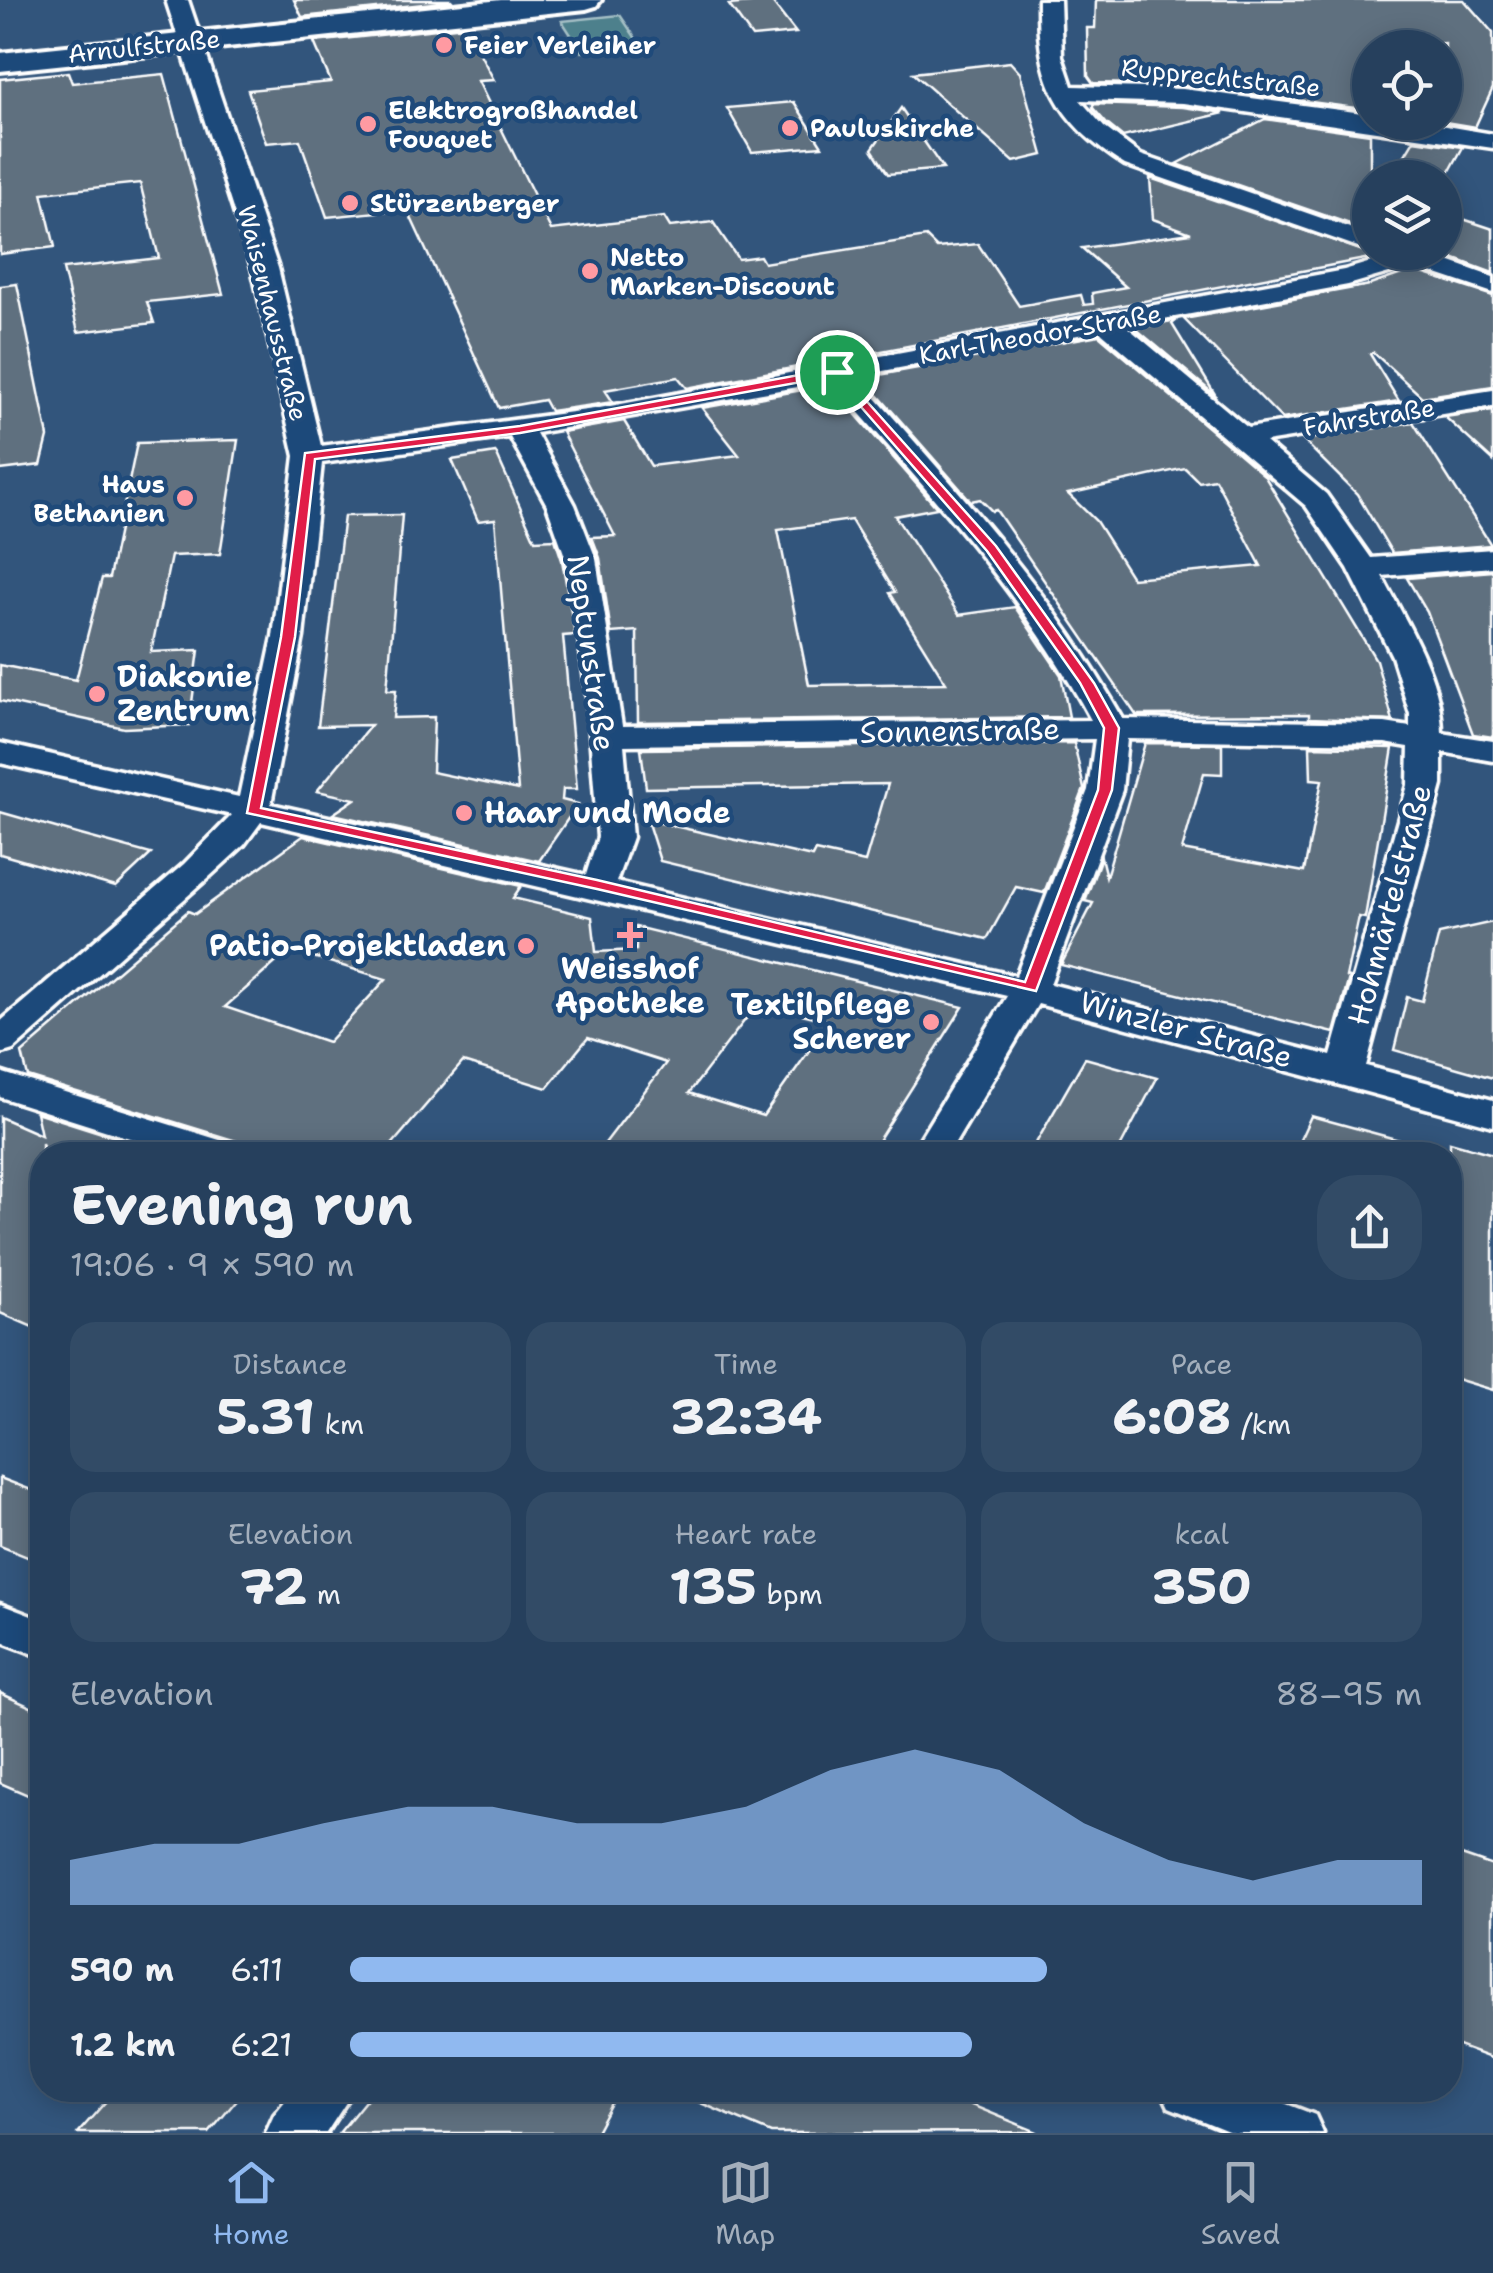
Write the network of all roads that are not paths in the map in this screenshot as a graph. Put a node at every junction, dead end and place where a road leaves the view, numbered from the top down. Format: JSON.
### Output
{"nodes":[{"id":1,"x":177,"y":0,"type":"edge"},
{"id":2,"x":586,"y":0,"type":"edge"},
{"id":3,"x":1050,"y":0,"type":"edge"},
{"id":4,"x":494,"y":4,"type":"edge"},
{"id":5,"x":190,"y":41,"type":"junction"},
{"id":6,"x":0,"y":62,"type":"edge"},
{"id":7,"x":1067,"y":93,"type":"junction"},
{"id":8,"x":1352,"y":119,"type":"edge"},
{"id":9,"x":1462,"y":135,"type":"edge"},
{"id":10,"x":1493,"y":140,"type":"edge"},
{"id":11,"x":1352,"y":237,"type":"edge"},
{"id":12,"x":1379,"y":270,"type":"edge"},
{"id":13,"x":1449,"y":270,"type":"edge"},
{"id":14,"x":1493,"y":285,"type":"edge"},
{"id":15,"x":1106,"y":322,"type":"junction"},
{"id":16,"x":837,"y":372,"type":"junction"},
{"id":17,"x":1493,"y":398,"type":"edge"},
{"id":18,"x":520,"y":429,"type":"junction"},
{"id":19,"x":1246,"y":437,"type":"junction"},
{"id":20,"x":309,"y":456,"type":"junction"},
{"id":21,"x":1493,"y":558,"type":"edge"},
{"id":22,"x":1363,"y":568,"type":"junction"},
{"id":23,"x":1112,"y":728,"type":"junction"},
{"id":24,"x":606,"y":736,"type":"junction"},
{"id":25,"x":1426,"y":738,"type":"junction"},
{"id":26,"x":1493,"y":751,"type":"edge"},
{"id":27,"x":0,"y":753,"type":"edge"},
{"id":28,"x":252,"y":810,"type":"junction"},
{"id":29,"x":597,"y":884,"type":"junction"},
{"id":30,"x":1030,"y":988,"type":"junction"},
{"id":31,"x":0,"y":1042,"type":"edge"},
{"id":32,"x":1345,"y":1072,"type":"junction"},
{"id":33,"x":0,"y":1084,"type":"edge"},
{"id":34,"x":1493,"y":1112,"type":"edge"},
{"id":35,"x":184,"y":1142,"type":"edge"},
{"id":36,"x":937,"y":1142,"type":"edge"},
{"id":37,"x":317,"y":2102,"type":"edge"},
{"id":38,"x":1218,"y":2102,"type":"edge"},
{"id":39,"x":292,"y":2133,"type":"edge"},
{"id":40,"x":1296,"y":2133,"type":"edge"}],
"edges":[{"from":1,"to":5,"type":"street","name":"Waisenhausstraße"},
{"from":2,"to":4,"type":"street","name":"Arnulfstraße"},
{"from":3,"to":7,"type":"street"},
{"from":4,"to":5,"type":"street","name":"Arnulfstraße"},
{"from":5,"to":6,"type":"street","name":"Arnulfstraße"},
{"from":5,"to":20,"type":"street","name":"Waisenhausstraße"},
{"from":7,"to":8,"type":"street","name":"Rupprechtstraße"},
{"from":7,"to":11,"type":"street"},
{"from":9,"to":10,"type":"street","name":"Rupprechtstraße"},
{"from":12,"to":15,"type":"street","name":"Karl-Theodor-Straße"},
{"from":13,"to":14,"type":"street"},
{"from":15,"to":16,"type":"street","name":"Karl-Theodor-Straße"},
{"from":15,"to":19,"type":"street","name":"Hohmärtelstraße"},
{"from":16,"to":18,"type":"street","name":"Karl-Theodor-Straße"},
{"from":16,"to":23,"type":"street"},
{"from":17,"to":19,"type":"street","name":"Fahrstraße"},
{"from":18,"to":20,"type":"street","name":"Karl-Theodor-Straße"},
{"from":18,"to":24,"type":"street","name":"Neptunstraße"},
{"from":19,"to":22,"type":"street","name":"Hohmärtelstraße"},
{"from":20,"to":28,"type":"street","name":"Waisenhausstraße"},
{"from":21,"to":22,"type":"street"},
{"from":22,"to":25,"type":"street","name":"Hohmärtelstraße"},
{"from":23,"to":24,"type":"street","name":"Sonnenstraße"},
{"from":23,"to":25,"type":"street","name":"Sonnenstraße"},
{"from":23,"to":30,"type":"street"},
{"from":24,"to":29,"type":"street","name":"Neptunstraße"},
{"from":25,"to":26,"type":"street","name":"Sonnenstraße"},
{"from":25,"to":32,"type":"street","name":"Hohmärtelstraße"},
{"from":27,"to":28,"type":"street","name":"Winzler Straße"},
{"from":28,"to":29,"type":"street","name":"Winzler Straße"},
{"from":28,"to":31,"type":"street"},
{"from":29,"to":30,"type":"street","name":"Winzler Straße"},
{"from":30,"to":32,"type":"street","name":"Winzler Straße"},
{"from":30,"to":36,"type":"street"},
{"from":32,"to":34,"type":"street","name":"Winzler Straße"},
{"from":33,"to":35,"type":"street"},
{"from":37,"to":39,"type":"street"},
{"from":38,"to":40,"type":"street"}]}
